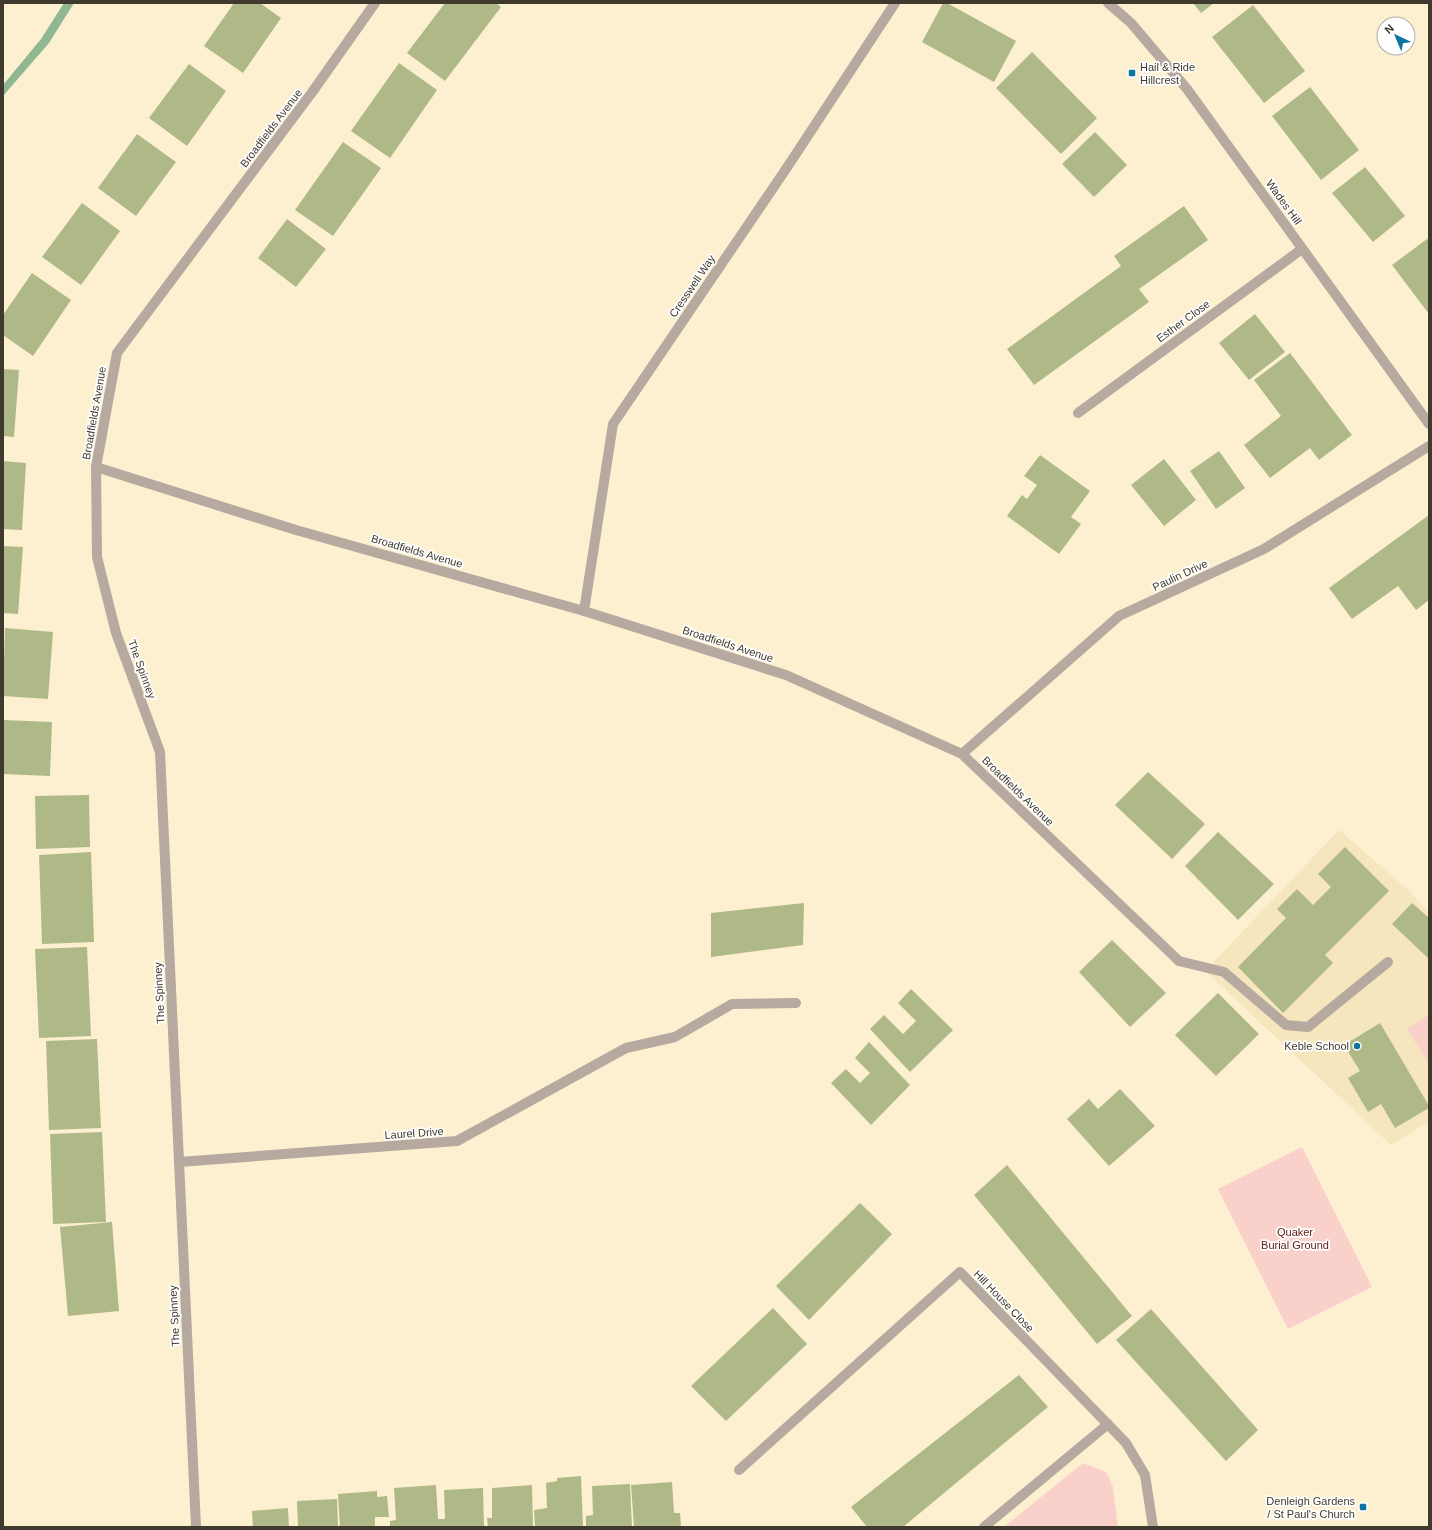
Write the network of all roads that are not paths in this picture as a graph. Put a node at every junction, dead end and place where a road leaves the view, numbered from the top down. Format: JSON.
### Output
{"nodes":[{"id":1,"x":375,"y":3,"type":"edge"},
{"id":2,"x":895,"y":3,"type":"edge"},
{"id":3,"x":1108,"y":3,"type":"edge"},
{"id":4,"x":1302,"y":249,"type":"junction"},
{"id":5,"x":1078,"y":413,"type":"dead end"},
{"id":6,"x":1429,"y":424,"type":"edge"},
{"id":7,"x":1429,"y":446,"type":"edge"},
{"id":8,"x":96,"y":467,"type":"junction"},
{"id":9,"x":584,"y":611,"type":"junction"},
{"id":10,"x":962,"y":754,"type":"junction"},
{"id":11,"x":1388,"y":962,"type":"dead end"},
{"id":12,"x":796,"y":1003,"type":"dead end"},
{"id":13,"x":179,"y":1162,"type":"junction"},
{"id":14,"x":1108,"y":1424,"type":"junction"},
{"id":15,"x":739,"y":1470,"type":"dead end"},
{"id":16,"x":196,"y":1527,"type":"edge"},
{"id":17,"x":984,"y":1527,"type":"edge"},
{"id":18,"x":1153,"y":1527,"type":"edge"}],
"edges":[{"from":1,"to":8,"type":"street","name":"Broadfields Avenue"},
{"from":2,"to":9,"type":"street","name":"Cresswell Way"},
{"from":3,"to":4,"type":"street","name":"Wades Hill"},
{"from":4,"to":5,"type":"street","name":"Esther Close"},
{"from":4,"to":6,"type":"street","name":"Wades Hill"},
{"from":7,"to":10,"type":"street","name":"Paulin Drive"},
{"from":8,"to":9,"type":"street","name":"Broadfields Avenue"},
{"from":8,"to":13,"type":"street","name":"The Spinney"},
{"from":9,"to":10,"type":"street","name":"Broadfields Avenue"},
{"from":10,"to":11,"type":"street","name":"Broadfields Avenue"},
{"from":12,"to":13,"type":"street","name":"Laurel Drive"},
{"from":13,"to":16,"type":"street","name":"The Spinney"},
{"from":14,"to":15,"type":"street","name":"Hill House Close"},
{"from":14,"to":17,"type":"street"},
{"from":14,"to":18,"type":"street","name":"Hill House Close"}]}
